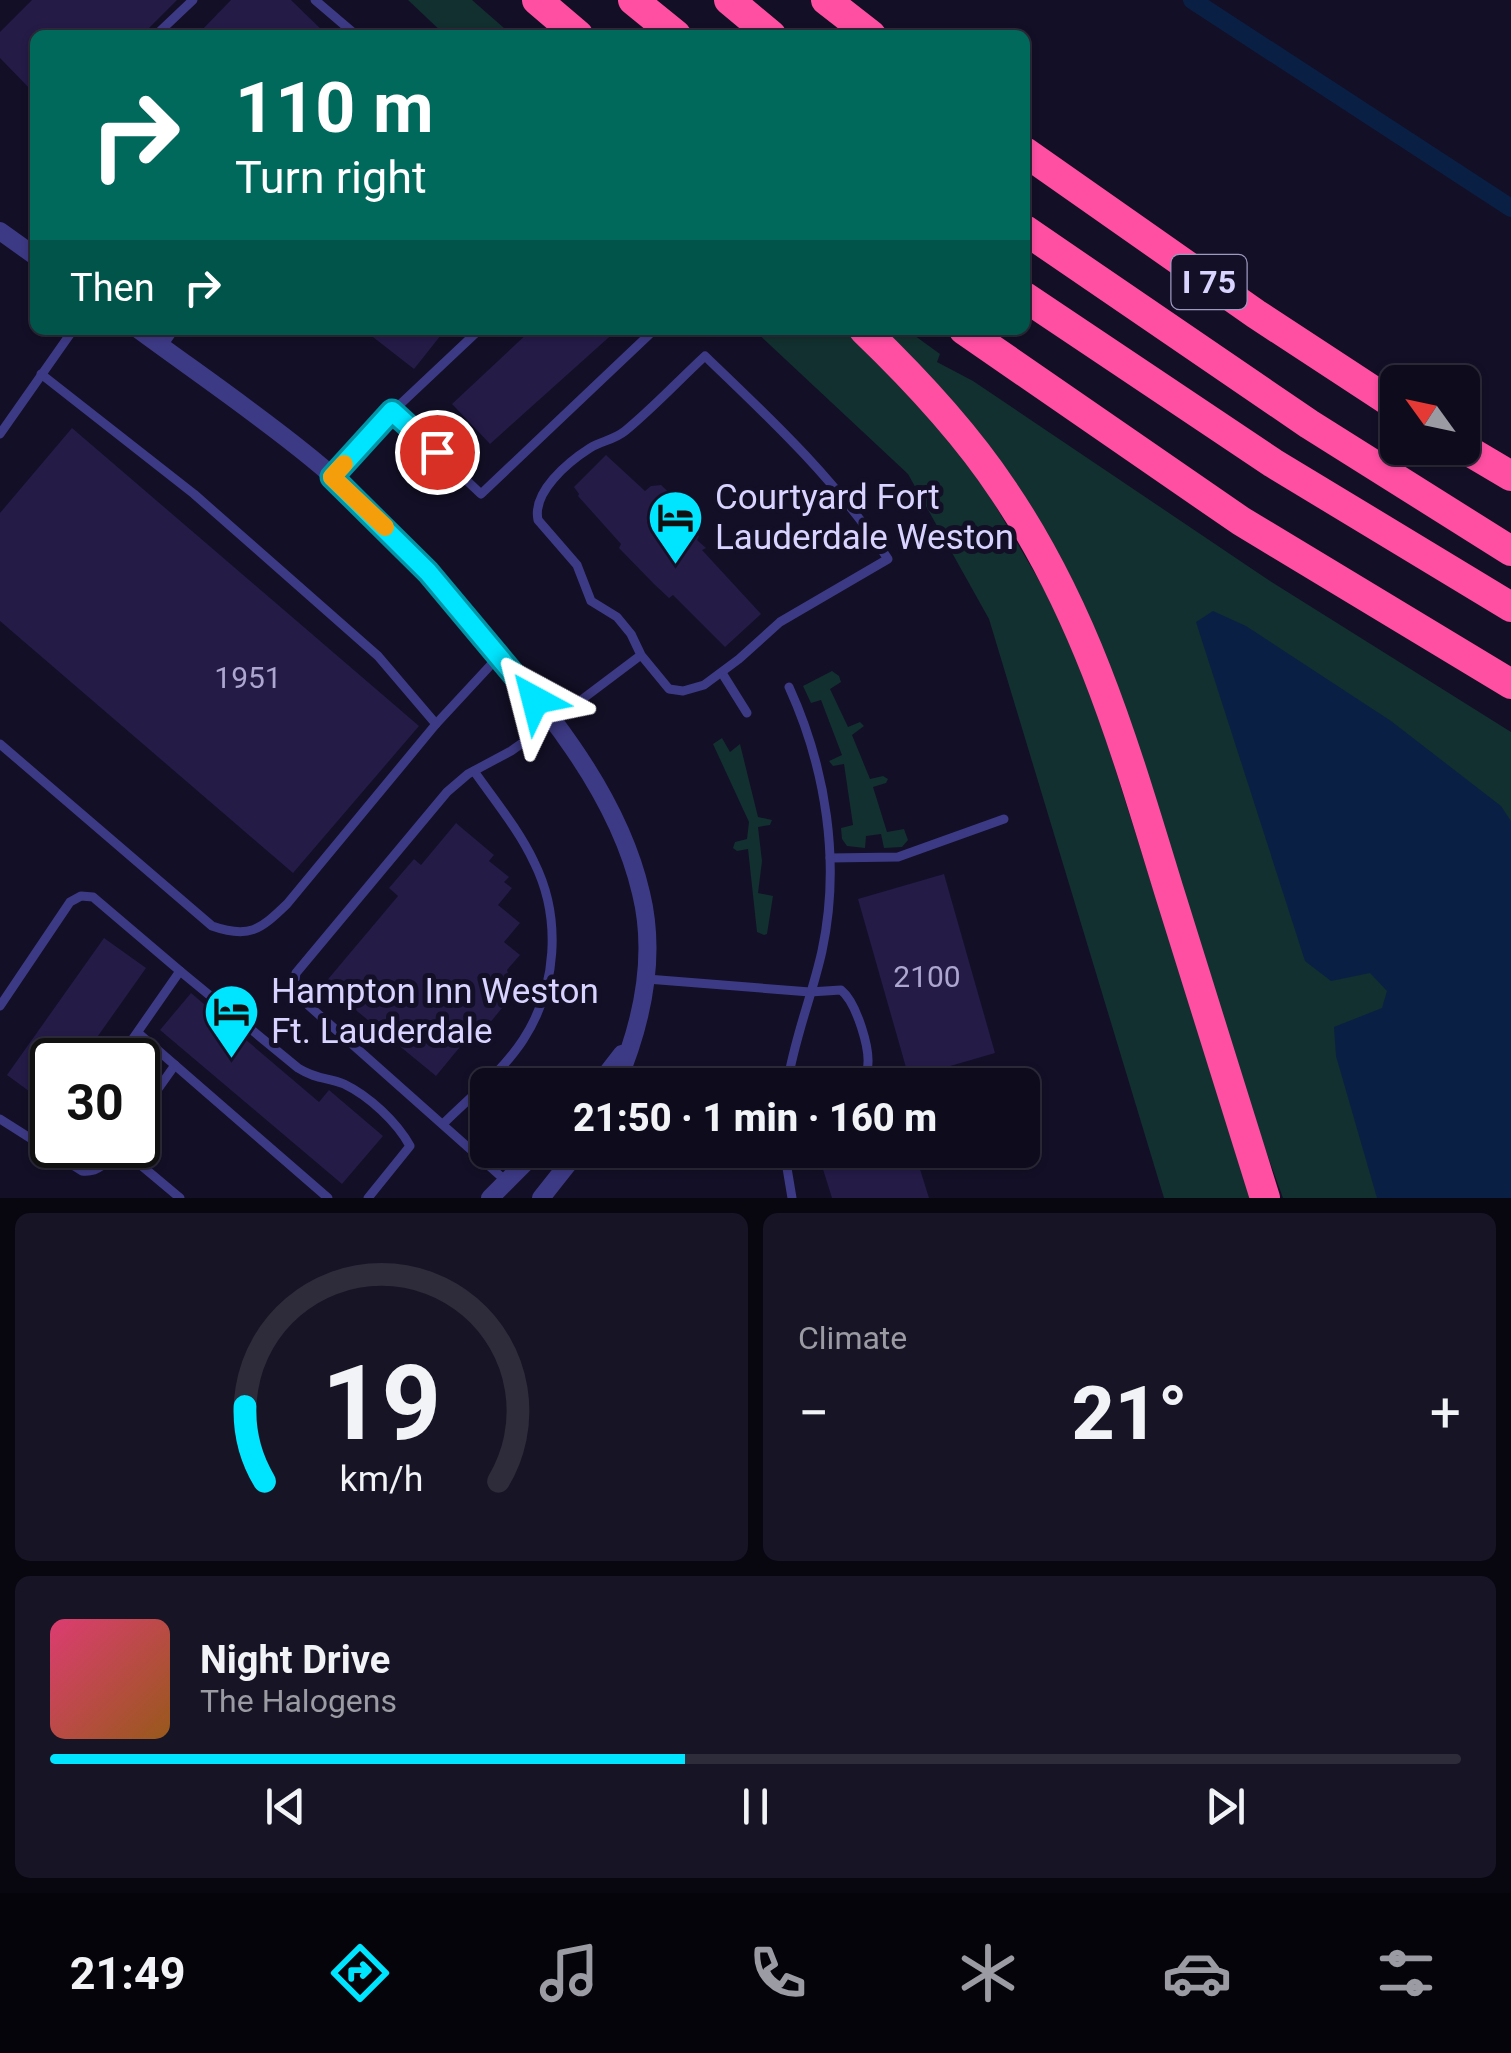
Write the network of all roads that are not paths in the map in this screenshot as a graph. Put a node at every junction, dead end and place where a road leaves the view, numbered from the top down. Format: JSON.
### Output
{"nodes":[{"id":1,"x":192,"y":0,"type":"edge"},
{"id":2,"x":315,"y":0,"type":"edge"},
{"id":3,"x":633,"y":0,"type":"edge"},
{"id":4,"x":728,"y":0,"type":"edge"},
{"id":5,"x":826,"y":0,"type":"edge"},
{"id":6,"x":161,"y":30,"type":"edge"},
{"id":7,"x":350,"y":30,"type":"edge"},
{"id":8,"x":670,"y":30,"type":"edge"},
{"id":9,"x":765,"y":30,"type":"edge"},
{"id":10,"x":864,"y":30,"type":"edge"},
{"id":11,"x":1030,"y":156,"type":"edge"},
{"id":12,"x":0,"y":232,"type":"edge"},
{"id":13,"x":1030,"y":233,"type":"edge"},
{"id":14,"x":30,"y":253,"type":"edge"},
{"id":15,"x":1030,"y":300,"type":"edge"},
{"id":16,"x":69,"y":335,"type":"edge"},
{"id":17,"x":146,"y":335,"type":"edge"},
{"id":18,"x":170,"y":335,"type":"edge"},
{"id":19,"x":474,"y":335,"type":"edge"},
{"id":20,"x":649,"y":335,"type":"edge"},
{"id":21,"x":869,"y":335,"type":"edge"},
{"id":22,"x":971,"y":335,"type":"edge"},
{"id":23,"x":162,"y":346,"type":"junction"},
{"id":24,"x":42,"y":374,"type":"junction"},
{"id":25,"x":1380,"y":394,"type":"edge"},
{"id":26,"x":392,"y":411,"type":"junction"},
{"id":27,"x":0,"y":434,"type":"edge"},
{"id":28,"x":1480,"y":457,"type":"edge"},
{"id":29,"x":1511,"y":476,"type":"edge"},
{"id":30,"x":332,"y":477,"type":"junction"},
{"id":31,"x":1511,"y":552,"type":"edge"},
{"id":32,"x":1511,"y":606,"type":"edge"},
{"id":33,"x":500,"y":655,"type":"junction"},
{"id":34,"x":641,"y":655,"type":"junction"},
{"id":35,"x":722,"y":673,"type":"junction"},
{"id":36,"x":1511,"y":684,"type":"edge"},
{"id":37,"x":789,"y":687,"type":"dead end"},
{"id":38,"x":747,"y":713,"type":"dead end"},
{"id":39,"x":552,"y":722,"type":"junction"},
{"id":40,"x":436,"y":724,"type":"junction"},
{"id":41,"x":0,"y":744,"type":"edge"},
{"id":42,"x":474,"y":771,"type":"junction"},
{"id":43,"x":1004,"y":819,"type":"dead end"},
{"id":44,"x":830,"y":858,"type":"junction"},
{"id":45,"x":180,"y":971,"type":"junction"},
{"id":46,"x":647,"y":979,"type":"junction"},
{"id":47,"x":810,"y":992,"type":"junction"},
{"id":48,"x":0,"y":1006,"type":"edge"},
{"id":49,"x":636,"y":1028,"type":"junction"},
{"id":50,"x":138,"y":1033,"type":"junction"},
{"id":51,"x":134,"y":1038,"type":"edge"},
{"id":52,"x":174,"y":1065,"type":"junction"},
{"id":53,"x":612,"y":1068,"type":"edge"},
{"id":54,"x":622,"y":1068,"type":"edge"},
{"id":55,"x":789,"y":1068,"type":"edge"},
{"id":56,"x":867,"y":1068,"type":"edge"},
{"id":57,"x":160,"y":1085,"type":"edge"},
{"id":58,"x":0,"y":1119,"type":"edge"},
{"id":59,"x":443,"y":1124,"type":"junction"},
{"id":60,"x":30,"y":1135,"type":"edge"},
{"id":61,"x":145,"y":1168,"type":"edge"},
{"id":62,"x":519,"y":1168,"type":"edge"},
{"id":63,"x":565,"y":1168,"type":"edge"},
{"id":64,"x":787,"y":1168,"type":"edge"},
{"id":65,"x":506,"y":1181,"type":"junction"},
{"id":66,"x":180,"y":1198,"type":"edge"},
{"id":67,"x":328,"y":1198,"type":"edge"},
{"id":68,"x":368,"y":1198,"type":"edge"},
{"id":69,"x":490,"y":1198,"type":"edge"},
{"id":70,"x":541,"y":1198,"type":"edge"},
{"id":71,"x":792,"y":1198,"type":"edge"},
{"id":72,"x":1265,"y":1198,"type":"edge"}],
"edges":[{"from":1,"to":6,"type":"lane"},
{"from":2,"to":7,"type":"lane"},
{"from":3,"to":8,"type":"highway"},
{"from":4,"to":9,"type":"highway"},
{"from":5,"to":10,"type":"highway"},
{"from":11,"to":25,"type":"highway","number":"I 75"},
{"from":12,"to":14,"type":"street"},
{"from":13,"to":31,"type":"highway"},
{"from":15,"to":32,"type":"highway"},
{"from":16,"to":24,"type":"lane"},
{"from":17,"to":23,"type":"street"},
{"from":18,"to":23,"type":"lane"},
{"from":19,"to":26,"type":"lane"},
{"from":20,"to":26,"type":"lane"},
{"from":21,"to":72,"type":"highway"},
{"from":22,"to":36,"type":"highway"},
{"from":23,"to":30,"type":"street"},
{"from":24,"to":27,"type":"lane"},
{"from":24,"to":40,"type":"lane"},
{"from":26,"to":30,"type":"lane"},
{"from":28,"to":29,"type":"highway"},
{"from":30,"to":33,"type":"street"},
{"from":33,"to":39,"type":"street"},
{"from":33,"to":40,"type":"lane"},
{"from":34,"to":35,"type":"lane"},
{"from":34,"to":35,"type":"lane"},
{"from":34,"to":39,"type":"lane"},
{"from":35,"to":38,"type":"lane"},
{"from":37,"to":44,"type":"lane"},
{"from":39,"to":42,"type":"lane"},
{"from":39,"to":46,"type":"street"},
{"from":40,"to":41,"type":"lane"},
{"from":42,"to":59,"type":"lane"},
{"from":42,"to":59,"type":"lane"},
{"from":43,"to":44,"type":"lane"},
{"from":44,"to":47,"type":"lane"},
{"from":45,"to":48,"type":"lane"},
{"from":45,"to":50,"type":"lane"},
{"from":45,"to":68,"type":"lane"},
{"from":46,"to":47,"type":"lane"},
{"from":46,"to":49,"type":"street"},
{"from":47,"to":55,"type":"lane"},
{"from":47,"to":56,"type":"lane"},
{"from":49,"to":53,"type":"street"},
{"from":49,"to":54,"type":"street"},
{"from":50,"to":51,"type":"lane"},
{"from":50,"to":52,"type":"lane"},
{"from":52,"to":57,"type":"lane"},
{"from":52,"to":67,"type":"lane"},
{"from":58,"to":60,"type":"lane"},
{"from":59,"to":65,"type":"lane"},
{"from":61,"to":66,"type":"lane"},
{"from":62,"to":65,"type":"street"},
{"from":63,"to":70,"type":"street"},
{"from":64,"to":71,"type":"lane"},
{"from":65,"to":69,"type":"street"}]}
